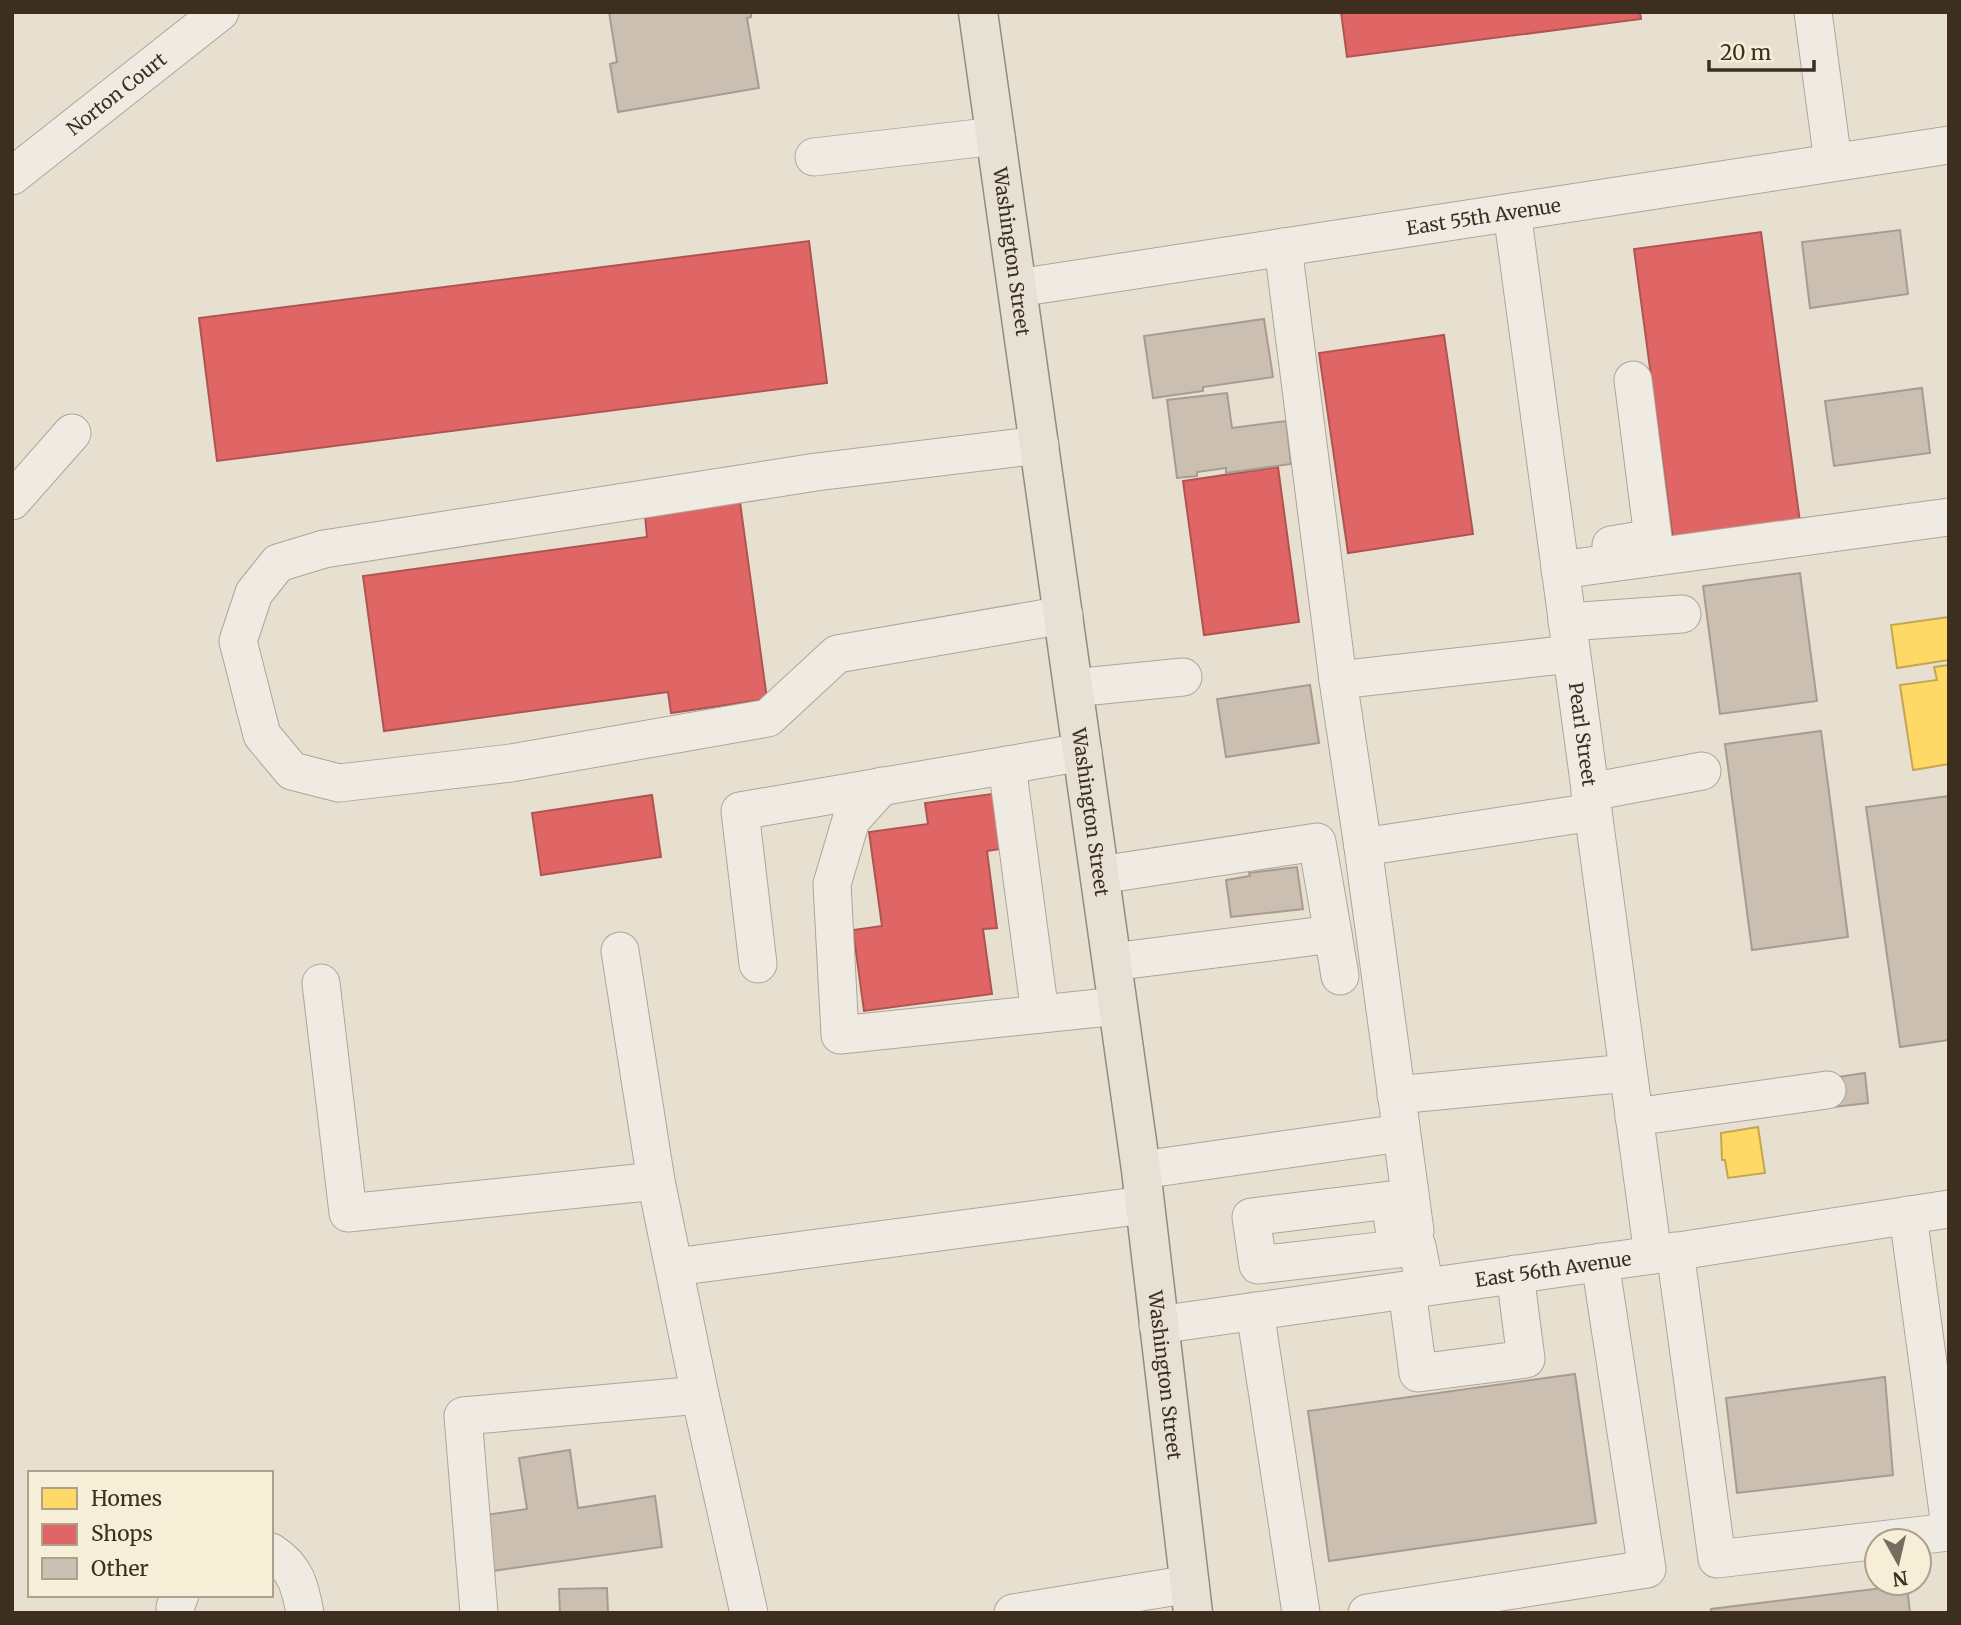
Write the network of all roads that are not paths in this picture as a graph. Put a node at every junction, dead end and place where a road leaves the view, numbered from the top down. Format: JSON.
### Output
{"nodes":[{"id":1,"x":220,"y":12,"type":"edge"},
{"id":2,"x":978,"y":12,"type":"edge"},
{"id":3,"x":1813,"y":12,"type":"edge"},
{"id":4,"x":996,"y":136,"type":"junction"},
{"id":5,"x":1949,"y":145,"type":"edge"},
{"id":6,"x":814,"y":157,"type":"dead end"},
{"id":7,"x":1833,"y":162,"type":"junction"},
{"id":8,"x":12,"y":176,"type":"edge"},
{"id":9,"x":1511,"y":212,"type":"junction"},
{"id":10,"x":1283,"y":247,"type":"junction"},
{"id":11,"x":1018,"y":288,"type":"junction"},
{"id":12,"x":1633,"y":380,"type":"dead end"},
{"id":13,"x":72,"y":433,"type":"dead end"},
{"id":14,"x":1040,"y":445,"type":"junction"},
{"id":15,"x":12,"y":501,"type":"edge"},
{"id":16,"x":1949,"y":517,"type":"edge"},
{"id":17,"x":1559,"y":562,"type":"junction"},
{"id":18,"x":1682,"y":614,"type":"dead end"},
{"id":19,"x":1064,"y":615,"type":"junction"},
{"id":20,"x":1569,"y":638,"type":"junction"},
{"id":21,"x":1183,"y":677,"type":"dead end"},
{"id":22,"x":1338,"y":680,"type":"junction"},
{"id":23,"x":1073,"y":688,"type":"junction"},
{"id":24,"x":1083,"y":752,"type":"junction"},
{"id":25,"x":1007,"y":765,"type":"junction"},
{"id":26,"x":1702,"y":771,"type":"dead end"},
{"id":27,"x":882,"y":786,"type":"junction"},
{"id":28,"x":1592,"y":802,"type":"junction"},
{"id":29,"x":1363,"y":847,"type":"junction"},
{"id":30,"x":1100,"y":874,"type":"junction"},
{"id":31,"x":1333,"y":934,"type":"junction"},
{"id":32,"x":620,"y":951,"type":"dead end"},
{"id":33,"x":1112,"y":962,"type":"junction"},
{"id":34,"x":758,"y":964,"type":"dead end"},
{"id":35,"x":1340,"y":976,"type":"dead end"},
{"id":36,"x":321,"y":983,"type":"dead end"},
{"id":37,"x":1118,"y":1006,"type":"junction"},
{"id":38,"x":1040,"y":1014,"type":"junction"},
{"id":39,"x":1628,"y":1073,"type":"junction"},
{"id":40,"x":1827,"y":1090,"type":"dead end"},
{"id":41,"x":1396,"y":1095,"type":"junction"},
{"id":42,"x":1634,"y":1117,"type":"junction"},
{"id":43,"x":1402,"y":1133,"type":"junction"},
{"id":44,"x":656,"y":1181,"type":"junction"},
{"id":45,"x":1142,"y":1187,"type":"junction"},
{"id":46,"x":1949,"y":1209,"type":"edge"},
{"id":47,"x":1908,"y":1215,"type":"junction"},
{"id":48,"x":1664,"y":1253,"type":"junction"},
{"id":49,"x":1600,"y":1262,"type":"junction"},
{"id":50,"x":675,"y":1267,"type":"junction"},
{"id":51,"x":1515,"y":1274,"type":"junction"},
{"id":52,"x":1416,"y":1288,"type":"junction"},
{"id":53,"x":1255,"y":1311,"type":"junction"},
{"id":54,"x":1157,"y":1325,"type":"junction"},
{"id":55,"x":700,"y":1395,"type":"junction"},
{"id":56,"x":1949,"y":1520,"type":"edge"},
{"id":57,"x":1949,"y":1532,"type":"edge"},
{"id":58,"x":273,"y":1553,"type":"edge"},
{"id":59,"x":1191,"y":1599,"type":"edge"},
{"id":60,"x":305,"y":1613,"type":"edge"},
{"id":61,"x":479,"y":1613,"type":"edge"},
{"id":62,"x":749,"y":1613,"type":"edge"},
{"id":63,"x":1013,"y":1613,"type":"edge"},
{"id":64,"x":1301,"y":1613,"type":"edge"},
{"id":65,"x":1367,"y":1613,"type":"edge"}],
"edges":[{"from":1,"to":8,"type":"street","name":"Norton Court"},
{"from":2,"to":4,"type":"main road","name":"Washington Street"},
{"from":3,"to":7,"type":"street"},
{"from":4,"to":6,"type":"street"},
{"from":4,"to":11,"type":"main road","name":"Washington Street"},
{"from":5,"to":7,"type":"street","name":"East 55th Avenue"},
{"from":7,"to":9,"type":"street","name":"East 55th Avenue"},
{"from":9,"to":10,"type":"street","name":"East 55th Avenue"},
{"from":9,"to":17,"type":"street","name":"Pearl Street"},
{"from":10,"to":11,"type":"street","name":"East 55th Avenue"},
{"from":10,"to":22,"type":"street"},
{"from":11,"to":14,"type":"main road","name":"Washington Street"},
{"from":12,"to":17,"type":"street"},
{"from":13,"to":15,"type":"street"},
{"from":14,"to":19,"type":"main road","name":"Washington Street"},
{"from":14,"to":19,"type":"street"},
{"from":16,"to":17,"type":"street"},
{"from":17,"to":20,"type":"street","name":"Pearl Street"},
{"from":18,"to":20,"type":"street"},
{"from":19,"to":23,"type":"main road","name":"Washington Street"},
{"from":20,"to":22,"type":"street"},
{"from":20,"to":28,"type":"street","name":"Pearl Street"},
{"from":21,"to":23,"type":"street"},
{"from":22,"to":29,"type":"street"},
{"from":23,"to":24,"type":"main road","name":"Washington Street"},
{"from":24,"to":25,"type":"street"},
{"from":24,"to":30,"type":"main road","name":"Washington Street"},
{"from":25,"to":27,"type":"street"},
{"from":25,"to":38,"type":"street"},
{"from":26,"to":28,"type":"street"},
{"from":27,"to":34,"type":"street"},
{"from":27,"to":38,"type":"street"},
{"from":28,"to":29,"type":"street"},
{"from":28,"to":39,"type":"street","name":"Pearl Street"},
{"from":29,"to":41,"type":"street"},
{"from":30,"to":31,"type":"street"},
{"from":30,"to":33,"type":"main road","name":"Washington Street"},
{"from":31,"to":33,"type":"street"},
{"from":31,"to":35,"type":"street"},
{"from":32,"to":44,"type":"street"},
{"from":33,"to":37,"type":"main road","name":"Washington Street"},
{"from":36,"to":44,"type":"street"},
{"from":37,"to":38,"type":"street"},
{"from":37,"to":45,"type":"main road","name":"Washington Street"},
{"from":39,"to":41,"type":"street"},
{"from":39,"to":42,"type":"street","name":"Pearl Street"},
{"from":40,"to":42,"type":"street"},
{"from":41,"to":43,"type":"street"},
{"from":42,"to":48,"type":"street","name":"Pearl Street"},
{"from":43,"to":45,"type":"street"},
{"from":43,"to":52,"type":"street"},
{"from":44,"to":50,"type":"street"},
{"from":45,"to":50,"type":"street"},
{"from":45,"to":54,"type":"main road","name":"Washington Street"},
{"from":46,"to":47,"type":"street","name":"East 56th Avenue"},
{"from":47,"to":48,"type":"street","name":"East 56th Avenue"},
{"from":47,"to":56,"type":"street"},
{"from":48,"to":49,"type":"street","name":"East 56th Avenue"},
{"from":48,"to":57,"type":"street","name":"Pearl Street"},
{"from":49,"to":51,"type":"street","name":"East 56th Avenue"},
{"from":49,"to":65,"type":"street"},
{"from":50,"to":55,"type":"street"},
{"from":51,"to":52,"type":"street","name":"East 56th Avenue"},
{"from":51,"to":52,"type":"street"},
{"from":52,"to":53,"type":"street","name":"East 56th Avenue"},
{"from":53,"to":54,"type":"street","name":"East 56th Avenue"},
{"from":53,"to":64,"type":"street"},
{"from":54,"to":59,"type":"main road","name":"Washington Street"},
{"from":55,"to":61,"type":"street"},
{"from":55,"to":62,"type":"street"},
{"from":58,"to":60,"type":"street"},
{"from":59,"to":63,"type":"street"}]}
